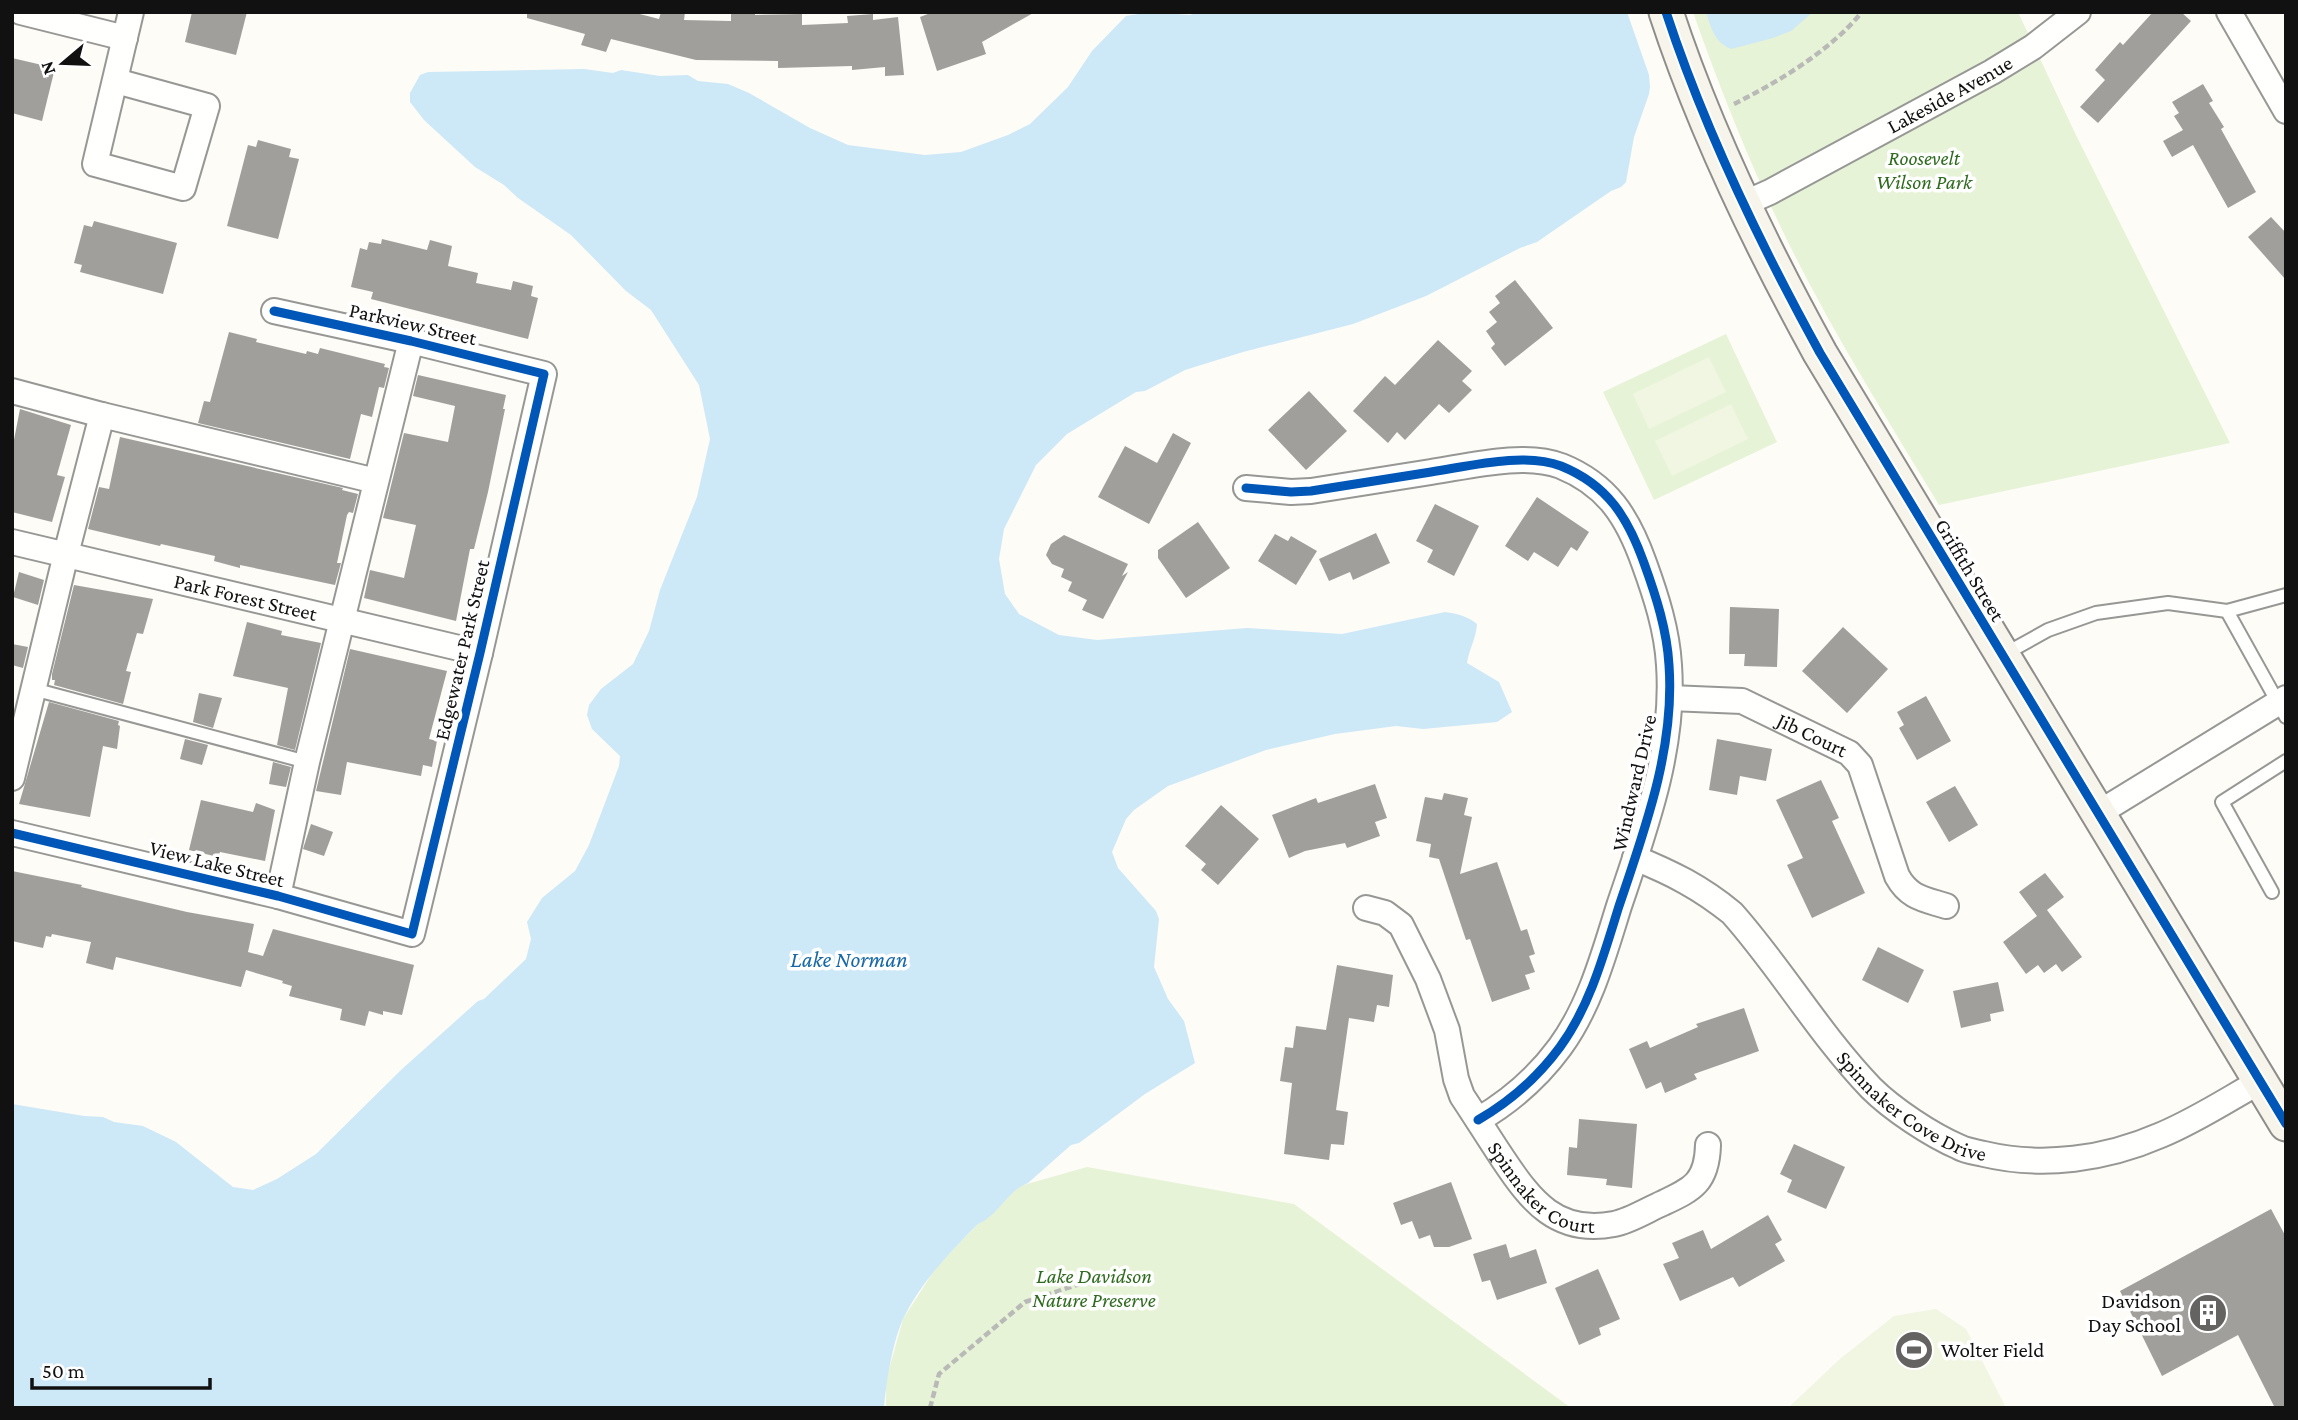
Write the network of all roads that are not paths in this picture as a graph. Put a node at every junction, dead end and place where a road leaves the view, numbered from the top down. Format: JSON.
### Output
{"nodes":[{"id":1,"x":21,"y":12,"type":"edge"},
{"id":2,"x":131,"y":12,"type":"edge"},
{"id":3,"x":1666,"y":12,"type":"edge"},
{"id":4,"x":2078,"y":12,"type":"edge"},
{"id":5,"x":2229,"y":12,"type":"edge"},
{"id":6,"x":125,"y":38,"type":"junction"},
{"id":7,"x":116,"y":81,"type":"junction"},
{"id":8,"x":2286,"y":111,"type":"edge"},
{"id":9,"x":1743,"y":204,"type":"junction"},
{"id":10,"x":274,"y":311,"type":"dead end"},
{"id":11,"x":411,"y":341,"type":"junction"},
{"id":12,"x":544,"y":374,"type":"joint"},
{"id":13,"x":12,"y":391,"type":"edge"},
{"id":14,"x":102,"y":415,"type":"junction"},
{"id":15,"x":376,"y":481,"type":"junction"},
{"id":16,"x":1246,"y":488,"type":"dead end"},
{"id":17,"x":12,"y":542,"type":"edge"},
{"id":18,"x":66,"y":554,"type":"junction"},
{"id":19,"x":2286,"y":595,"type":"edge"},
{"id":20,"x":2227,"y":611,"type":"junction"},
{"id":21,"x":341,"y":621,"type":"junction"},
{"id":22,"x":480,"y":653,"type":"junction"},
{"id":23,"x":2001,"y":656,"type":"junction"},
{"id":24,"x":33,"y":689,"type":"junction"},
{"id":25,"x":1670,"y":698,"type":"junction"},
{"id":26,"x":2283,"y":705,"type":"edge"},
{"id":27,"x":2286,"y":761,"type":"edge"},
{"id":28,"x":307,"y":762,"type":"junction"},
{"id":29,"x":12,"y":778,"type":"edge"},
{"id":30,"x":2097,"y":814,"type":"junction"},
{"id":31,"x":12,"y":833,"type":"edge"},
{"id":32,"x":1635,"y":858,"type":"junction"},
{"id":33,"x":2272,"y":892,"type":"dead end"},
{"id":34,"x":278,"y":896,"type":"junction"},
{"id":35,"x":1946,"y":906,"type":"dead end"},
{"id":36,"x":1366,"y":908,"type":"dead end"},
{"id":37,"x":412,"y":934,"type":"joint"},
{"id":38,"x":2259,"y":1082,"type":"junction"},
{"id":39,"x":1478,"y":1120,"type":"junction"},
{"id":40,"x":2286,"y":1124,"type":"edge"},
{"id":41,"x":1708,"y":1145,"type":"dead end"}],
"edges":[{"from":1,"to":6,"type":"street"},
{"from":2,"to":6,"type":"street"},
{"from":3,"to":9,"type":"main road","name":"Griffith Street"},
{"from":4,"to":9,"type":"street","name":"Lakeside Avenue"},
{"from":5,"to":8,"type":"street"},
{"from":6,"to":7,"type":"street"},
{"from":7,"to":7,"type":"street"},
{"from":9,"to":23,"type":"main road","name":"Griffith Street"},
{"from":10,"to":11,"type":"street","name":"Parkview Street"},
{"from":11,"to":12,"type":"street","name":"Parkview Street"},
{"from":11,"to":15,"type":"street"},
{"from":12,"to":22,"type":"street","name":"Edgewater Park Street"},
{"from":13,"to":14,"type":"street"},
{"from":14,"to":15,"type":"street"},
{"from":14,"to":18,"type":"street"},
{"from":15,"to":21,"type":"street"},
{"from":16,"to":25,"type":"street","name":"Windward Drive"},
{"from":17,"to":18,"type":"street","name":"Park Forest Street"},
{"from":18,"to":21,"type":"street","name":"Park Forest Street"},
{"from":18,"to":24,"type":"street"},
{"from":19,"to":20,"type":"lane"},
{"from":20,"to":23,"type":"lane"},
{"from":20,"to":26,"type":"lane"},
{"from":21,"to":22,"type":"street","name":"Park Forest Street"},
{"from":21,"to":28,"type":"street"},
{"from":22,"to":37,"type":"street","name":"Edgewater Park Street"},
{"from":23,"to":30,"type":"main road","name":"Griffith Street"},
{"from":24,"to":28,"type":"lane"},
{"from":24,"to":29,"type":"street"},
{"from":25,"to":32,"type":"street","name":"Windward Drive"},
{"from":25,"to":35,"type":"street","name":"Jib Court"},
{"from":26,"to":30,"type":"street"},
{"from":27,"to":33,"type":"lane"},
{"from":28,"to":34,"type":"street"},
{"from":30,"to":38,"type":"main road","name":"Griffith Street"},
{"from":31,"to":34,"type":"street","name":"View Lake Street"},
{"from":32,"to":38,"type":"street","name":"Spinnaker Cove Drive"},
{"from":32,"to":39,"type":"street","name":"Windward Drive"},
{"from":34,"to":37,"type":"street","name":"View Lake Street"},
{"from":36,"to":39,"type":"street","name":"Spinnaker Court"},
{"from":38,"to":40,"type":"main road","name":"Griffith Street"},
{"from":39,"to":41,"type":"street","name":"Spinnaker Court"}]}
